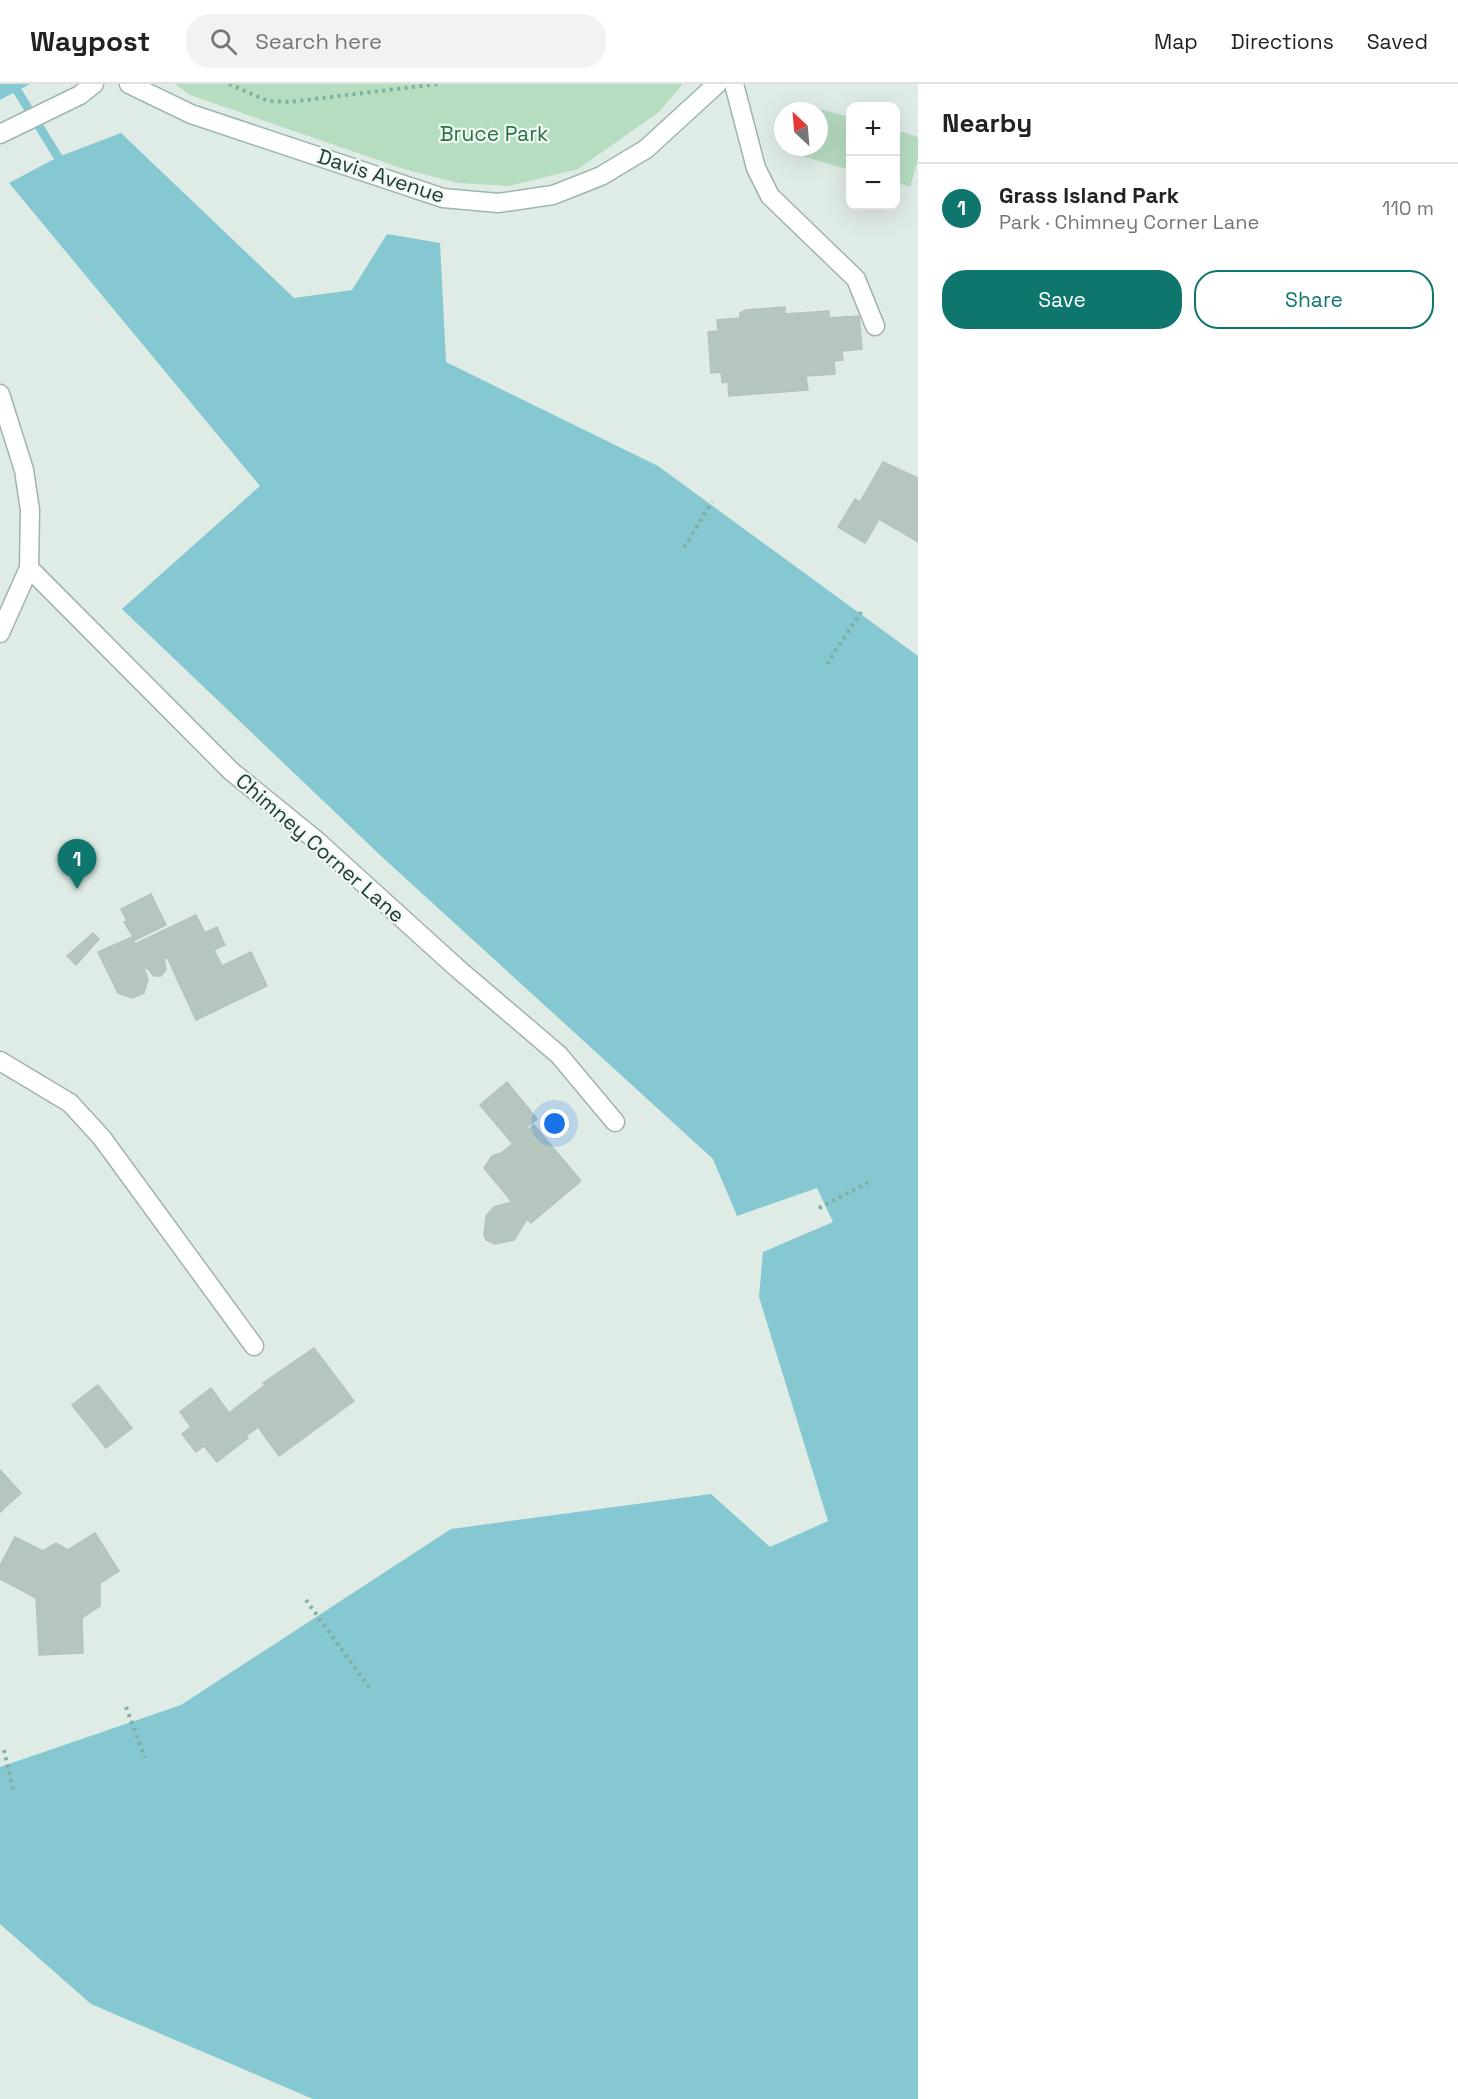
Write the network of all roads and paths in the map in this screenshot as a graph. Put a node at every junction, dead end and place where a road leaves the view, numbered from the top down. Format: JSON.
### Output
{"nodes":[{"id":1,"x":129,"y":84,"type":"edge"},
{"id":2,"x":229,"y":84,"type":"edge"},
{"id":3,"x":438,"y":84,"type":"edge"},
{"id":4,"x":717,"y":84,"type":"edge"},
{"id":5,"x":734,"y":84,"type":"edge"},
{"id":6,"x":87,"y":89,"type":"edge"},
{"id":7,"x":0,"y":134,"type":"edge"},
{"id":8,"x":875,"y":326,"type":"dead end"},
{"id":9,"x":0,"y":394,"type":"edge"},
{"id":10,"x":712,"y":502,"type":"dead end"},
{"id":11,"x":684,"y":547,"type":"dead end"},
{"id":12,"x":29,"y":568,"type":"junction"},
{"id":13,"x":861,"y":612,"type":"dead end"},
{"id":14,"x":0,"y":633,"type":"edge"},
{"id":15,"x":827,"y":664,"type":"dead end"},
{"id":16,"x":0,"y":1061,"type":"edge"},
{"id":17,"x":615,"y":1122,"type":"dead end"},
{"id":18,"x":871,"y":1181,"type":"dead end"},
{"id":19,"x":819,"y":1208,"type":"dead end"},
{"id":20,"x":254,"y":1346,"type":"dead end"},
{"id":21,"x":306,"y":1599,"type":"dead end"},
{"id":22,"x":371,"y":1690,"type":"dead end"},
{"id":23,"x":126,"y":1707,"type":"dead end"},
{"id":24,"x":4,"y":1750,"type":"dead end"},
{"id":25,"x":145,"y":1758,"type":"dead end"},
{"id":26,"x":13,"y":1790,"type":"dead end"}],
"edges":[{"from":1,"to":4,"type":"street","name":"Davis Avenue"},
{"from":2,"to":3,"type":"path"},
{"from":5,"to":8,"type":"street"},
{"from":6,"to":7,"type":"street"},
{"from":9,"to":12,"type":"street"},
{"from":10,"to":11,"type":"path"},
{"from":12,"to":14,"type":"street"},
{"from":12,"to":17,"type":"street","name":"Chimney Corner Lane"},
{"from":13,"to":15,"type":"path"},
{"from":16,"to":20,"type":"street"},
{"from":18,"to":19,"type":"path"},
{"from":21,"to":22,"type":"path"},
{"from":23,"to":25,"type":"path"},
{"from":24,"to":26,"type":"path"}]}
